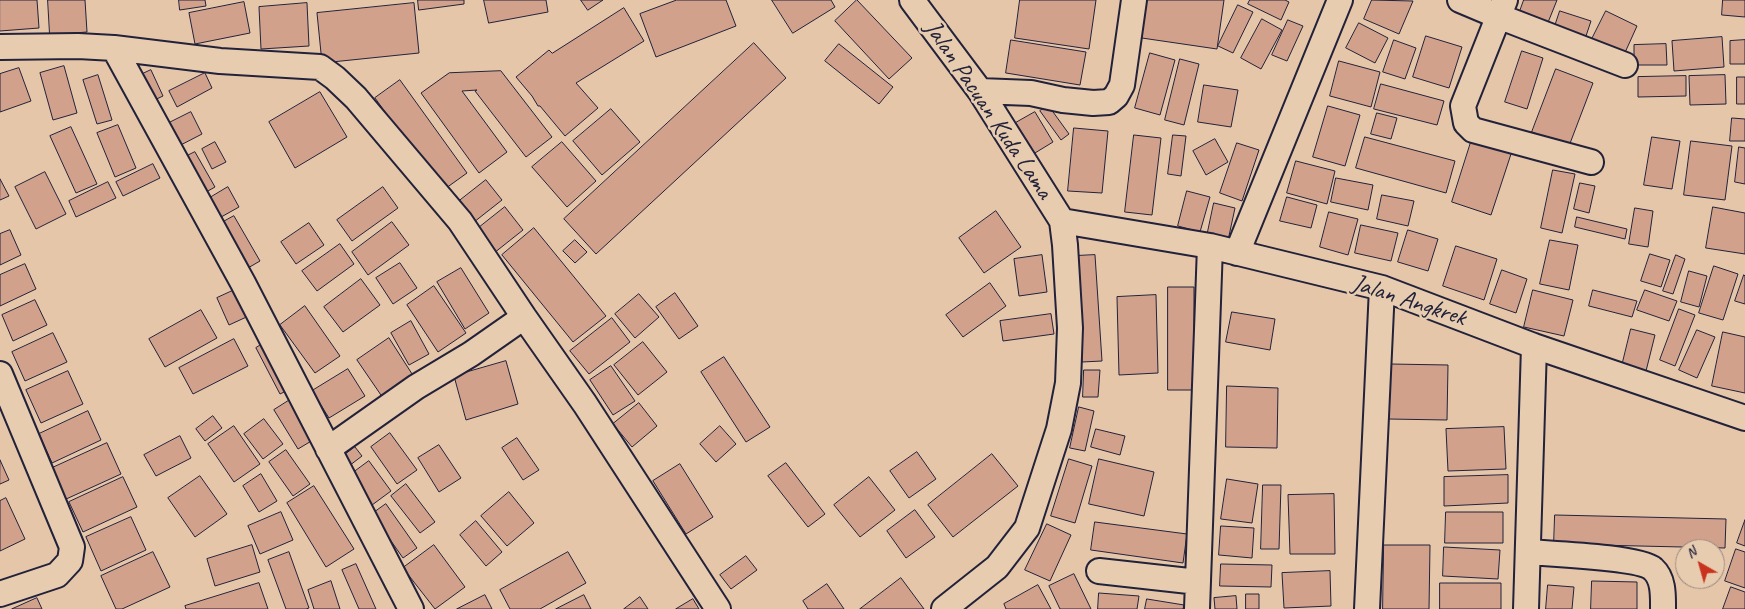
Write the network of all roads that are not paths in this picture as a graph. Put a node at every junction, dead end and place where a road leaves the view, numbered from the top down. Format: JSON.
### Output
{"nodes":[{"id":1,"x":912,"y":0,"type":"edge"},
{"id":2,"x":1134,"y":0,"type":"edge"},
{"id":3,"x":1340,"y":0,"type":"edge"},
{"id":4,"x":1460,"y":0,"type":"edge"},
{"id":5,"x":1502,"y":8,"type":"edge"},
{"id":6,"x":0,"y":47,"type":"edge"},
{"id":7,"x":114,"y":48,"type":"junction"},
{"id":8,"x":1625,"y":65,"type":"dead end"},
{"id":9,"x":980,"y":91,"type":"junction"},
{"id":10,"x":1591,"y":162,"type":"dead end"},
{"id":11,"x":1062,"y":221,"type":"junction"},
{"id":12,"x":1210,"y":246,"type":"junction"},
{"id":13,"x":1237,"y":253,"type":"junction"},
{"id":14,"x":1382,"y":288,"type":"junction"},
{"id":15,"x":524,"y":317,"type":"junction"},
{"id":16,"x":1534,"y":346,"type":"junction"},
{"id":17,"x":0,"y":374,"type":"edge"},
{"id":18,"x":1745,"y":418,"type":"edge"},
{"id":19,"x":328,"y":449,"type":"junction"},
{"id":20,"x":1528,"y":552,"type":"junction"},
{"id":21,"x":1099,"y":571,"type":"dead end"},
{"id":22,"x":1198,"y":582,"type":"junction"},
{"id":23,"x":0,"y":594,"type":"edge"},
{"id":24,"x":411,"y":609,"type":"edge"},
{"id":25,"x":718,"y":609,"type":"edge"},
{"id":26,"x":944,"y":609,"type":"edge"},
{"id":27,"x":1197,"y":609,"type":"edge"},
{"id":28,"x":1367,"y":609,"type":"edge"},
{"id":29,"x":1526,"y":609,"type":"edge"},
{"id":30,"x":1663,"y":609,"type":"edge"}],
"edges":[{"from":1,"to":9,"type":"street","name":"Jalan Pacuan Kuda Lama"},
{"from":2,"to":9,"type":"street"},
{"from":3,"to":13,"type":"street"},
{"from":4,"to":5,"type":"street"},
{"from":5,"to":8,"type":"street"},
{"from":5,"to":10,"type":"street"},
{"from":6,"to":7,"type":"street"},
{"from":7,"to":15,"type":"street"},
{"from":7,"to":19,"type":"street"},
{"from":9,"to":11,"type":"street","name":"Jalan Pacuan Kuda Lama"},
{"from":11,"to":12,"type":"street","name":"Jalan Angkrek"},
{"from":11,"to":26,"type":"street"},
{"from":12,"to":13,"type":"street","name":"Jalan Angkrek"},
{"from":12,"to":22,"type":"street"},
{"from":13,"to":14,"type":"street","name":"Jalan Angkrek"},
{"from":14,"to":16,"type":"street","name":"Jalan Angkrek"},
{"from":14,"to":28,"type":"street"},
{"from":15,"to":19,"type":"street"},
{"from":15,"to":25,"type":"street"},
{"from":16,"to":18,"type":"street","name":"Jalan Angkrek"},
{"from":16,"to":20,"type":"street"},
{"from":17,"to":23,"type":"street"},
{"from":19,"to":24,"type":"street"},
{"from":20,"to":29,"type":"street"},
{"from":20,"to":30,"type":"street"},
{"from":21,"to":22,"type":"street"},
{"from":22,"to":27,"type":"street"}]}
